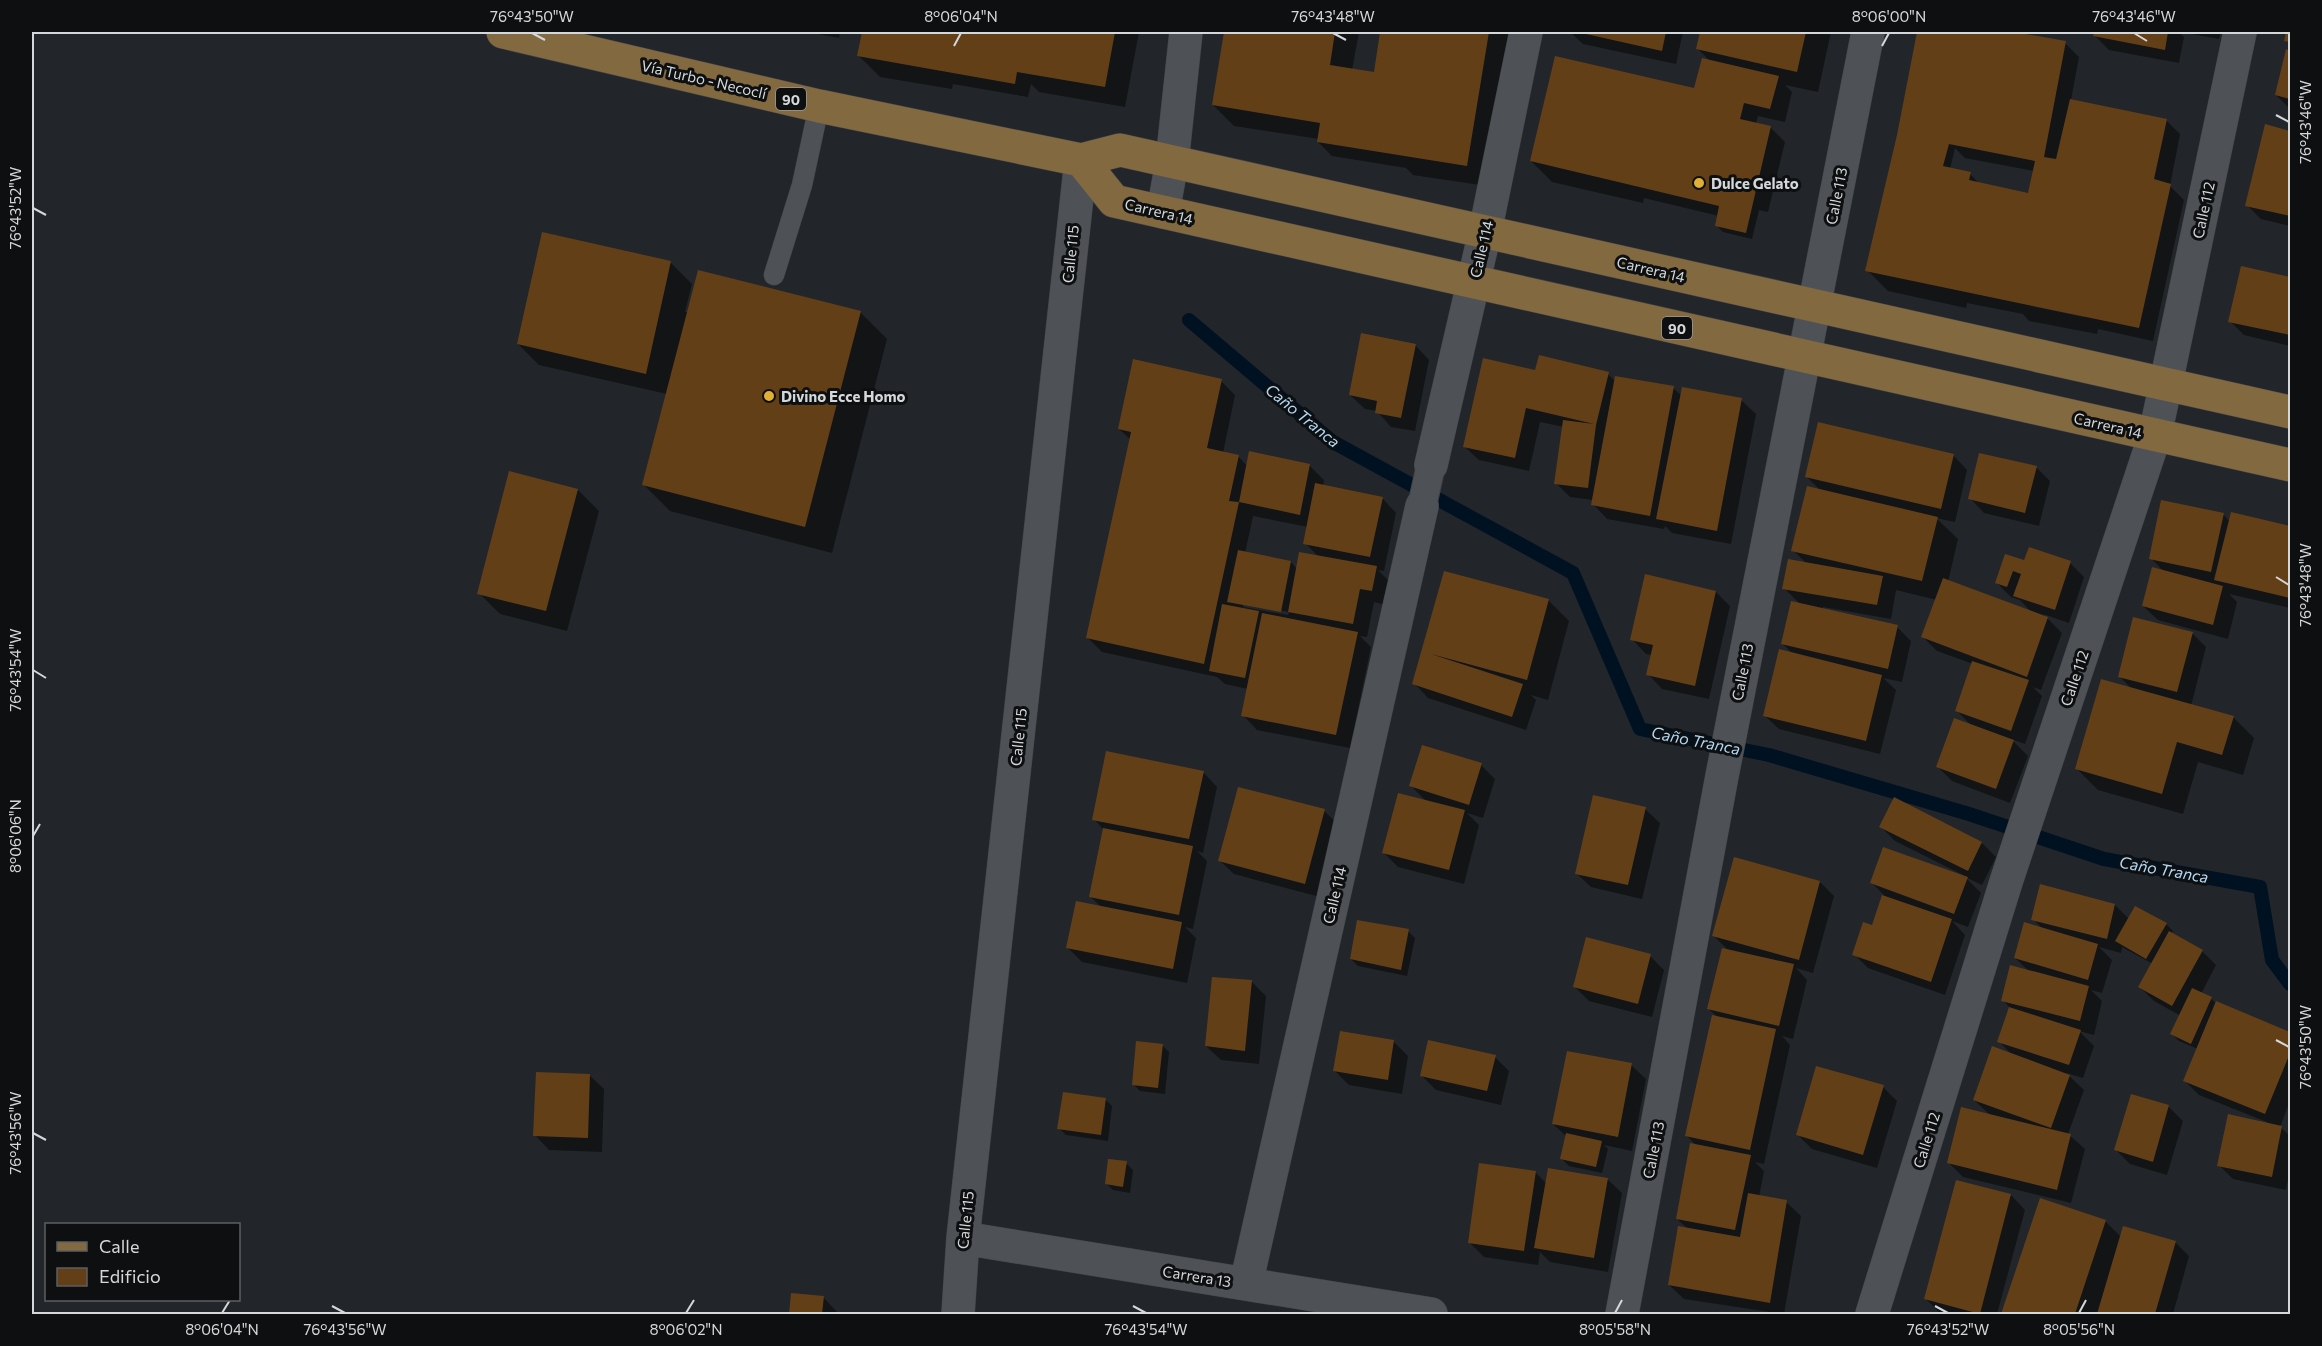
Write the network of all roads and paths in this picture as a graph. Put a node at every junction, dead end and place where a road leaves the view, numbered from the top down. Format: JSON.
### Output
{"nodes":[{"id":1,"x":503,"y":32,"type":"edge"},
{"id":2,"x":1186,"y":32,"type":"edge"},
{"id":3,"x":1526,"y":32,"type":"edge"},
{"id":4,"x":1868,"y":32,"type":"edge"},
{"id":5,"x":2240,"y":32,"type":"edge"},
{"id":6,"x":819,"y":106,"type":"junction"},
{"id":7,"x":1081,"y":160,"type":"junction"},
{"id":8,"x":1172,"y":162,"type":"junction"},
{"id":9,"x":1163,"y":212,"type":"junction"},
{"id":10,"x":1485,"y":232,"type":"junction"},
{"id":11,"x":774,"y":275,"type":"dead end"},
{"id":12,"x":1473,"y":282,"type":"junction"},
{"id":13,"x":1814,"y":306,"type":"junction"},
{"id":14,"x":1803,"y":356,"type":"junction"},
{"id":15,"x":2166,"y":385,"type":"junction"},
{"id":16,"x":2290,"y":412,"type":"edge"},
{"id":17,"x":2155,"y":435,"type":"junction"},
{"id":18,"x":1431,"y":465,"type":"joint"},
{"id":19,"x":2290,"y":465,"type":"edge"},
{"id":20,"x":1422,"y":506,"type":"joint"},
{"id":21,"x":963,"y":1238,"type":"junction"},
{"id":22,"x":1246,"y":1284,"type":"junction"},
{"id":23,"x":958,"y":1314,"type":"edge"},
{"id":24,"x":1431,"y":1314,"type":"edge"},
{"id":25,"x":1622,"y":1314,"type":"edge"},
{"id":26,"x":1872,"y":1314,"type":"edge"}],
"edges":[{"from":1,"to":6,"type":"main road","name":"Vía Turbo - Necoclí","number":"90"},
{"from":2,"to":8,"type":"street"},
{"from":3,"to":10,"type":"street","name":"Calle 114"},
{"from":4,"to":13,"type":"street","name":"Calle 113"},
{"from":5,"to":15,"type":"street","name":"Calle 112"},
{"from":6,"to":7,"type":"main road","name":"Vía Turbo - Necoclí","number":"90"},
{"from":6,"to":11,"type":"lane"},
{"from":7,"to":8,"type":"main road","name":"Carrera 14","number":"90"},
{"from":7,"to":9,"type":"main road","name":"Carrera 14","number":"90"},
{"from":7,"to":21,"type":"street","name":"Calle 115"},
{"from":8,"to":9,"type":"street"},
{"from":8,"to":10,"type":"main road","name":"Carrera 14","number":"90"},
{"from":9,"to":12,"type":"main road","name":"Carrera 14","number":"90"},
{"from":10,"to":12,"type":"street","name":"Calle 114"},
{"from":10,"to":13,"type":"main road","name":"Carrera 14","number":"90"},
{"from":12,"to":14,"type":"main road","name":"Carrera 14","number":"90"},
{"from":12,"to":18,"type":"street","name":"Calle 114"},
{"from":13,"to":14,"type":"street","name":"Calle 113"},
{"from":13,"to":15,"type":"main road","name":"Carrera 14","number":"90"},
{"from":14,"to":17,"type":"main road","name":"Carrera 14","number":"90"},
{"from":14,"to":25,"type":"street","name":"Calle 113"},
{"from":15,"to":16,"type":"main road","name":"Carrera 14","number":"90"},
{"from":15,"to":17,"type":"street","name":"Calle 112"},
{"from":17,"to":19,"type":"main road","name":"Carrera 14","number":"90"},
{"from":17,"to":26,"type":"street","name":"Calle 112"},
{"from":18,"to":20,"type":"street"},
{"from":20,"to":22,"type":"street","name":"Calle 114"},
{"from":21,"to":22,"type":"street","name":"Carrera 13"},
{"from":21,"to":23,"type":"street","name":"Calle 115"},
{"from":22,"to":24,"type":"street","name":"Carrera 13"}]}
